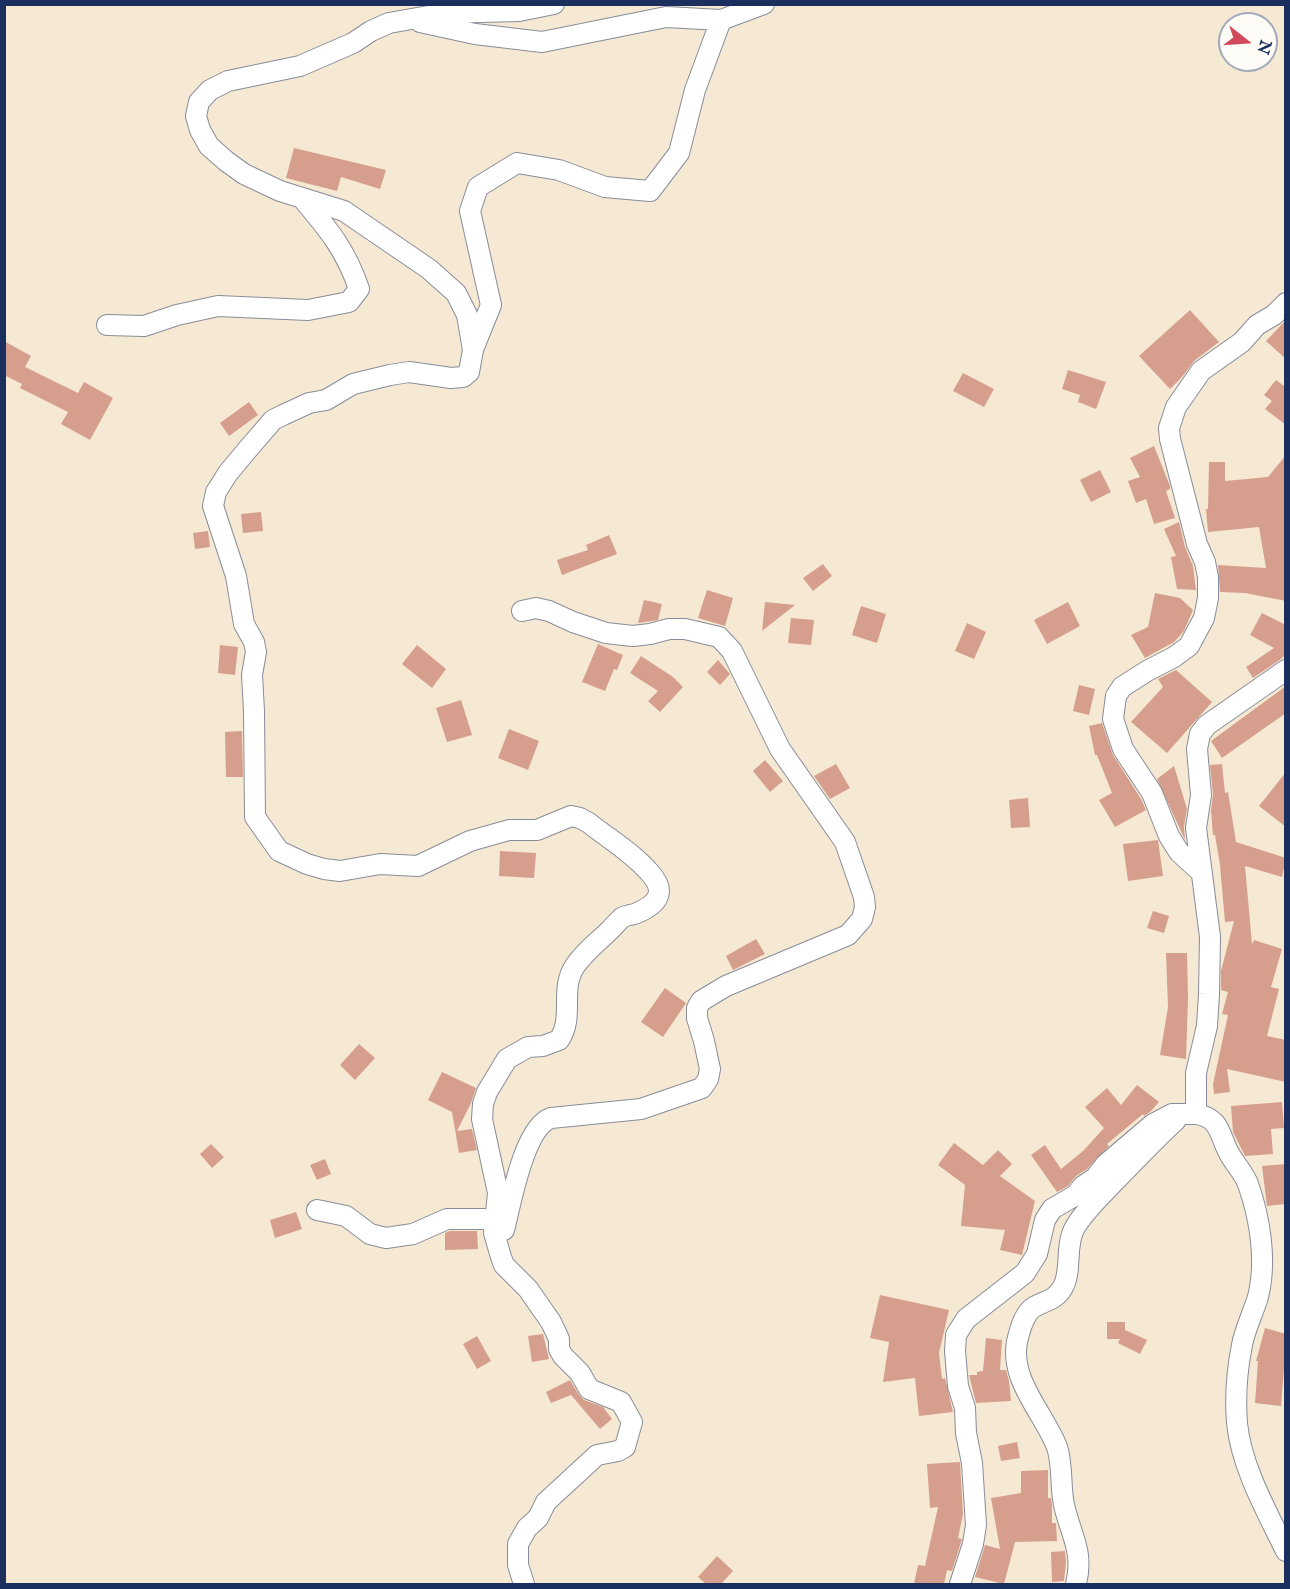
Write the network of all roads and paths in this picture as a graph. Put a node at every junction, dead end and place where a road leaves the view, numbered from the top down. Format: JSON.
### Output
{"nodes":[{"id":1,"x":554,"y":4,"type":"edge"},
{"id":2,"x":764,"y":4,"type":"edge"},
{"id":3,"x":406,"y":19,"type":"junction"},
{"id":4,"x":721,"y":20,"type":"junction"},
{"id":5,"x":302,"y":198,"type":"junction"},
{"id":6,"x":1286,"y":303,"type":"edge"},
{"id":7,"x":107,"y":325,"type":"dead end"},
{"id":8,"x":473,"y":350,"type":"junction"},
{"id":9,"x":522,"y":611,"type":"dead end"},
{"id":10,"x":1286,"y":670,"type":"edge"},
{"id":11,"x":1202,"y":873,"type":"junction"},
{"id":12,"x":1189,"y":1114,"type":"junction"},
{"id":13,"x":316,"y":1210,"type":"dead end"},
{"id":14,"x":494,"y":1222,"type":"junction"},
{"id":15,"x":501,"y":1257,"type":"junction"},
{"id":16,"x":1286,"y":1551,"type":"edge"},
{"id":17,"x":524,"y":1584,"type":"edge"},
{"id":18,"x":960,"y":1584,"type":"edge"},
{"id":19,"x":1076,"y":1584,"type":"edge"}],
"edges":[{"from":1,"to":3,"type":"street"},
{"from":2,"to":4,"type":"street"},
{"from":3,"to":4,"type":"street"},
{"from":3,"to":5,"type":"street"},
{"from":4,"to":8,"type":"street"},
{"from":5,"to":7,"type":"street"},
{"from":5,"to":8,"type":"street"},
{"from":6,"to":11,"type":"street"},
{"from":8,"to":14,"type":"street"},
{"from":9,"to":15,"type":"street"},
{"from":10,"to":11,"type":"street"},
{"from":11,"to":12,"type":"street"},
{"from":12,"to":16,"type":"street"},
{"from":12,"to":18,"type":"street"},
{"from":12,"to":19,"type":"street"},
{"from":13,"to":14,"type":"street"},
{"from":14,"to":15,"type":"street"},
{"from":15,"to":17,"type":"street"}]}
